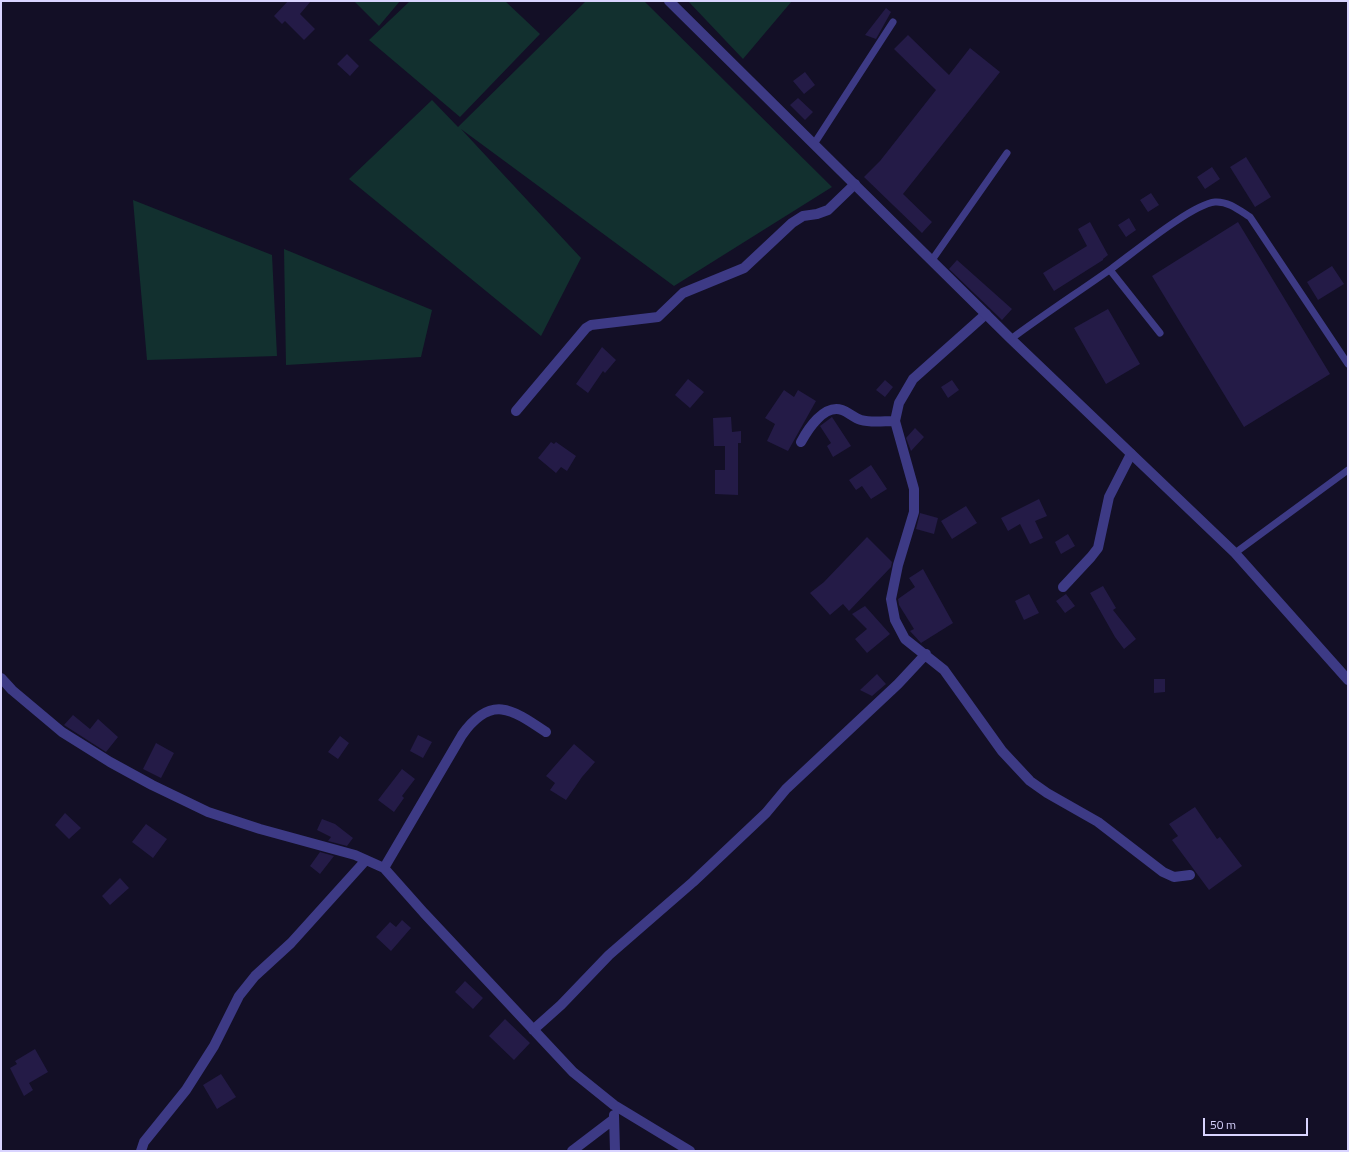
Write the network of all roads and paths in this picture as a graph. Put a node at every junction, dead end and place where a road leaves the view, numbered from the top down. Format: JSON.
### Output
{"nodes":[{"id":1,"x":669,"y":1,"type":"edge"},
{"id":2,"x":893,"y":22,"type":"dead end"},
{"id":3,"x":814,"y":144,"type":"junction"},
{"id":4,"x":1007,"y":153,"type":"dead end"},
{"id":5,"x":855,"y":184,"type":"junction"},
{"id":6,"x":932,"y":260,"type":"junction"},
{"id":7,"x":1110,"y":270,"type":"junction"},
{"id":8,"x":986,"y":314,"type":"junction"},
{"id":9,"x":1160,"y":333,"type":"dead end"},
{"id":10,"x":1011,"y":339,"type":"junction"},
{"id":11,"x":1348,"y":364,"type":"edge"},
{"id":12,"x":516,"y":411,"type":"dead end"},
{"id":13,"x":895,"y":421,"type":"junction"},
{"id":14,"x":801,"y":442,"type":"dead end"},
{"id":15,"x":1131,"y":454,"type":"junction"},
{"id":16,"x":1348,"y":470,"type":"edge"},
{"id":17,"x":1236,"y":553,"type":"junction"},
{"id":18,"x":1063,"y":586,"type":"dead end"},
{"id":19,"x":926,"y":654,"type":"junction"},
{"id":20,"x":1,"y":678,"type":"edge"},
{"id":21,"x":1348,"y":680,"type":"edge"},
{"id":22,"x":546,"y":732,"type":"dead end"},
{"id":23,"x":366,"y":860,"type":"junction"},
{"id":24,"x":384,"y":868,"type":"junction"},
{"id":25,"x":1190,"y":875,"type":"dead end"},
{"id":26,"x":533,"y":1030,"type":"junction"},
{"id":27,"x":614,"y":1105,"type":"junction"},
{"id":28,"x":614,"y":1119,"type":"junction"},
{"id":29,"x":684,"y":1150,"type":"edge"},
{"id":30,"x":141,"y":1151,"type":"edge"},
{"id":31,"x":572,"y":1151,"type":"edge"},
{"id":32,"x":615,"y":1151,"type":"edge"}],
"edges":[{"from":1,"to":3,"type":"street"},
{"from":2,"to":3,"type":"lane"},
{"from":3,"to":5,"type":"street"},
{"from":4,"to":6,"type":"lane"},
{"from":5,"to":6,"type":"street"},
{"from":5,"to":12,"type":"street"},
{"from":6,"to":8,"type":"street"},
{"from":7,"to":9,"type":"lane"},
{"from":7,"to":10,"type":"lane"},
{"from":7,"to":11,"type":"lane"},
{"from":8,"to":10,"type":"street"},
{"from":8,"to":13,"type":"street"},
{"from":10,"to":15,"type":"street"},
{"from":13,"to":14,"type":"street"},
{"from":13,"to":19,"type":"street"},
{"from":15,"to":17,"type":"street"},
{"from":15,"to":18,"type":"street"},
{"from":16,"to":17,"type":"lane"},
{"from":17,"to":21,"type":"street"},
{"from":19,"to":25,"type":"street"},
{"from":19,"to":26,"type":"street"},
{"from":20,"to":23,"type":"street"},
{"from":22,"to":24,"type":"street"},
{"from":23,"to":24,"type":"street"},
{"from":23,"to":30,"type":"street"},
{"from":24,"to":26,"type":"street"},
{"from":26,"to":27,"type":"street"},
{"from":27,"to":28,"type":"street"},
{"from":27,"to":29,"type":"street"},
{"from":28,"to":31,"type":"street"},
{"from":28,"to":32,"type":"street"}]}
